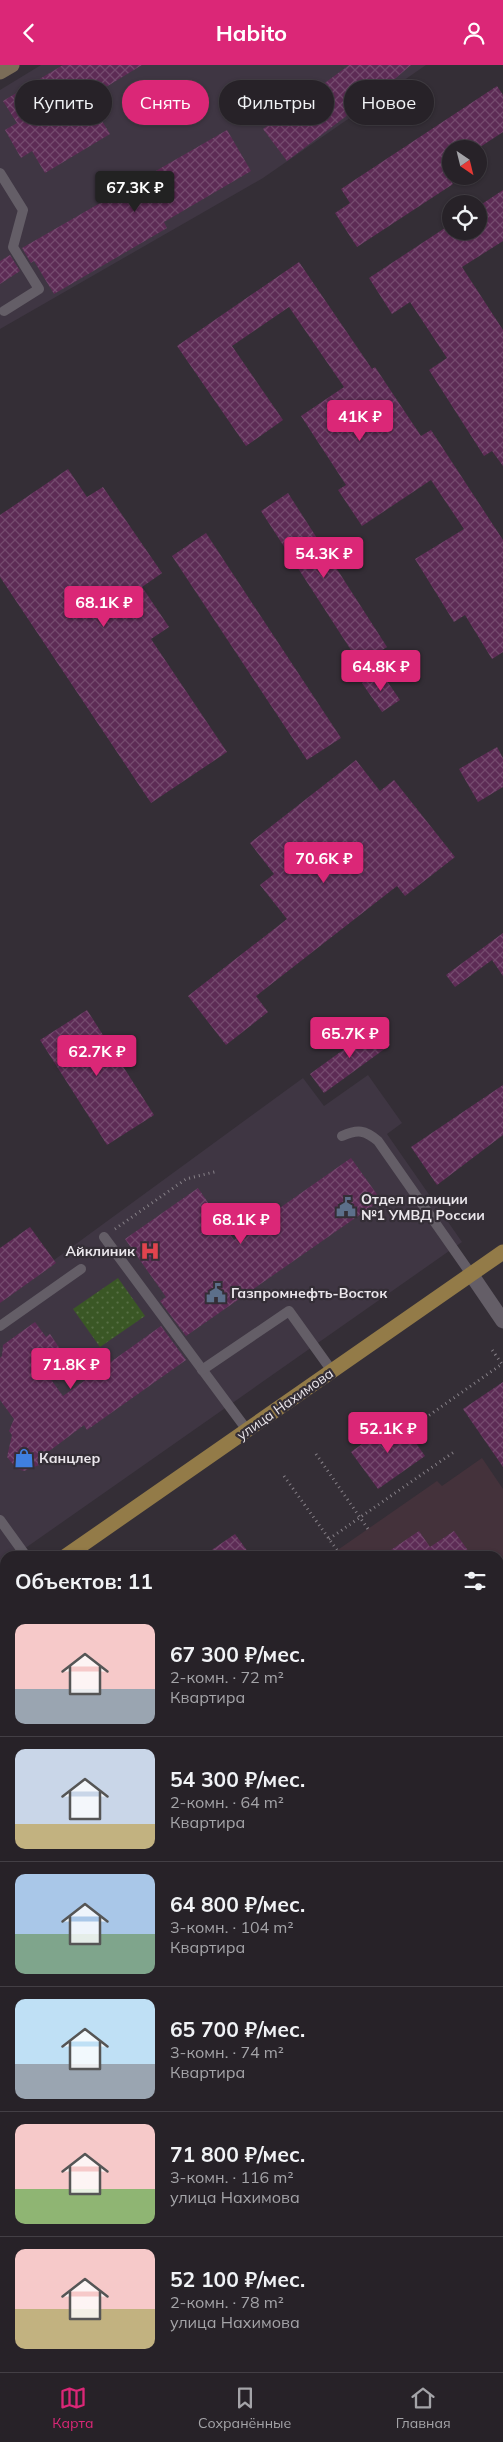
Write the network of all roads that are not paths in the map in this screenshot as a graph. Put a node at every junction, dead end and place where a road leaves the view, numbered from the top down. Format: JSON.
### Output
{"nodes":[{"id":1,"x":12,"y":65,"type":"edge"},
{"id":2,"x":0,"y":73,"type":"edge"},
{"id":3,"x":0,"y":173,"type":"edge"},
{"id":4,"x":4,"y":311,"type":"dead end"},
{"id":5,"x":342,"y":1136,"type":"dead end"},
{"id":6,"x":104,"y":1237,"type":"road end"},
{"id":7,"x":503,"y":1252,"type":"edge"},
{"id":8,"x":81,"y":1269,"type":"dead end"},
{"id":9,"x":471,"y":1274,"type":"junction"},
{"id":10,"x":503,"y":1321,"type":"edge"},
{"id":11,"x":0,"y":1327,"type":"edge"},
{"id":12,"x":202,"y":1371,"type":"junction"},
{"id":13,"x":332,"y":1371,"type":"junction"},
{"id":14,"x":247,"y":1430,"type":"junction"},
{"id":15,"x":0,"y":1520,"type":"edge"},
{"id":16,"x":22,"y":1551,"type":"edge"},
{"id":17,"x":73,"y":1551,"type":"edge"}],
"edges":[{"from":1,"to":2,"type":"street"},
{"from":3,"to":4,"type":"lane"},
{"from":5,"to":9,"type":"lane"},
{"from":6,"to":12,"type":"lane"},
{"from":7,"to":9,"type":"main road","name":"улица Нахимова"},
{"from":8,"to":11,"type":"lane"},
{"from":9,"to":10,"type":"street"},
{"from":9,"to":13,"type":"main road","name":"улица Нахимова"},
{"from":12,"to":13,"type":"lane"},
{"from":12,"to":14,"type":"lane"},
{"from":13,"to":14,"type":"main road","name":"улица Нахимова"},
{"from":14,"to":17,"type":"main road","name":"улица Нахимова"},
{"from":15,"to":16,"type":"lane"}]}
